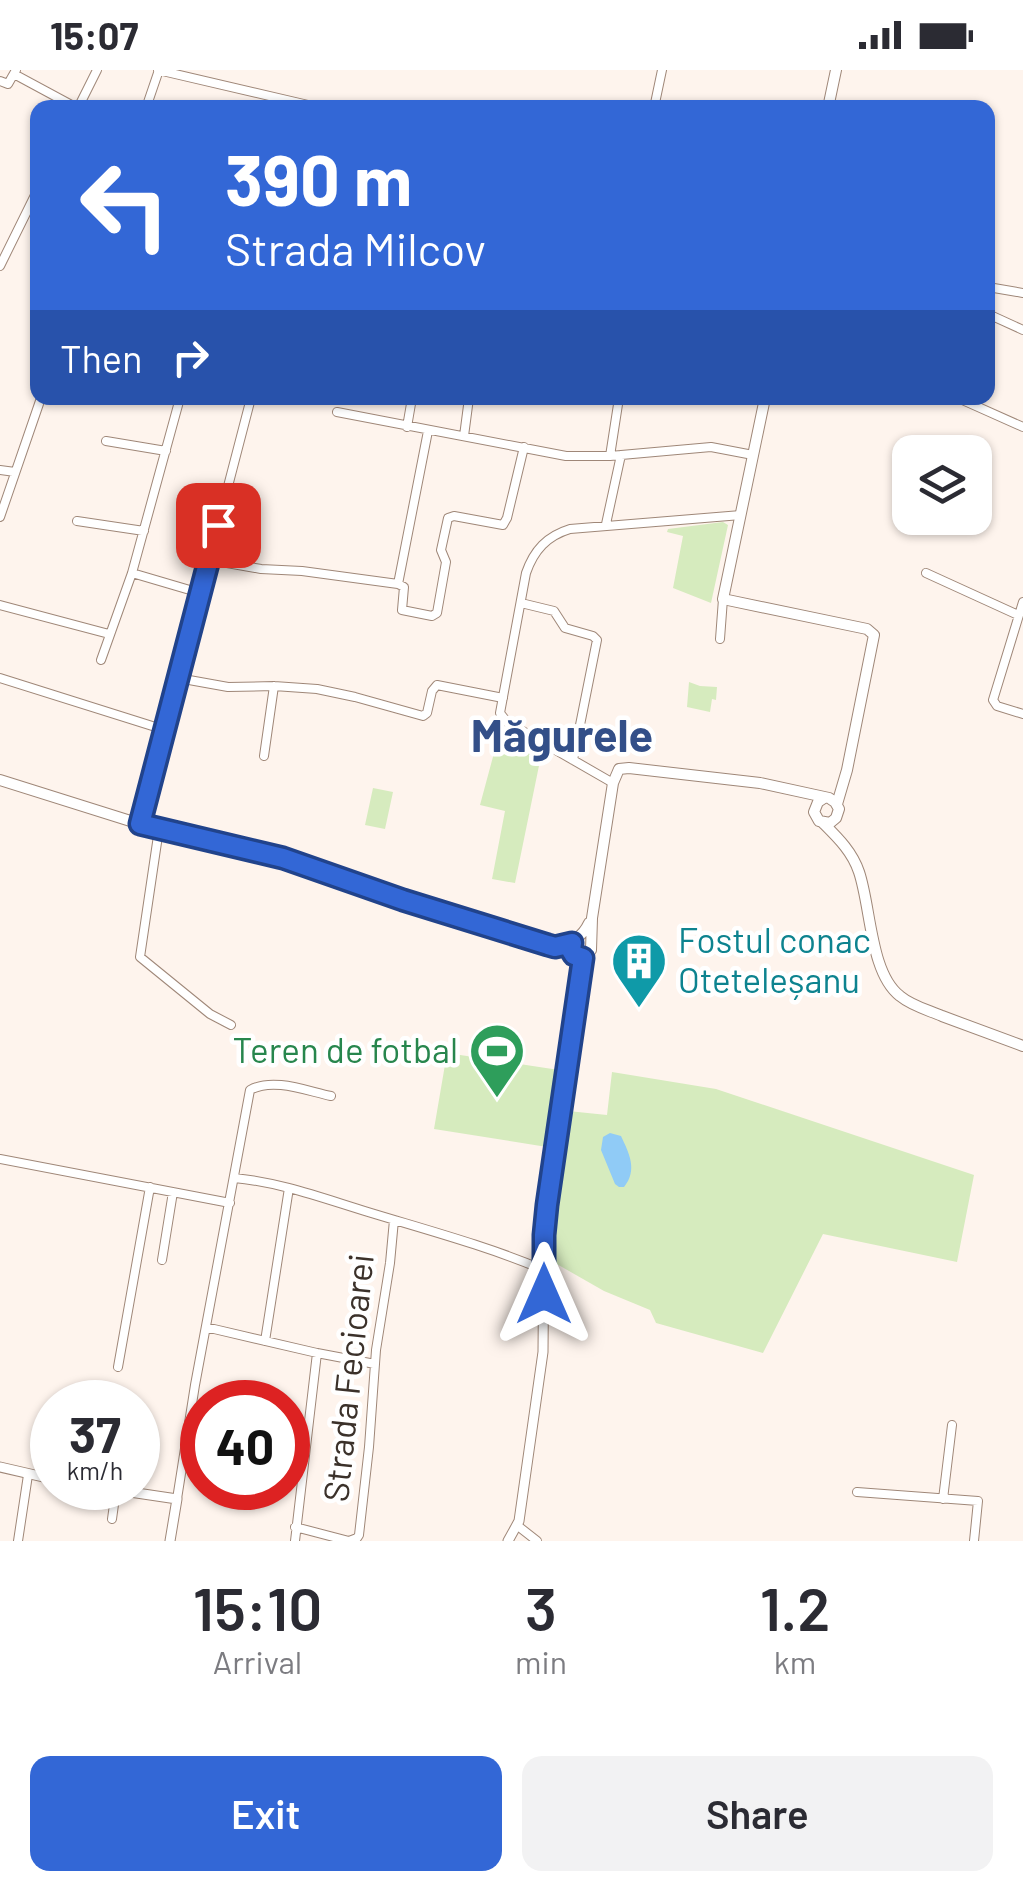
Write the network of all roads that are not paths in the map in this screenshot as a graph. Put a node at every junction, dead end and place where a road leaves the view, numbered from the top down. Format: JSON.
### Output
{"nodes":[{"id":1,"x":97,"y":70,"type":"edge"},
{"id":2,"x":159,"y":70,"type":"edge"},
{"id":3,"x":662,"y":70,"type":"edge"},
{"id":4,"x":836,"y":70,"type":"edge"},
{"id":5,"x":848,"y":70,"type":"edge"},
{"id":6,"x":15,"y":72,"type":"edge"},
{"id":7,"x":0,"y":81,"type":"edge"},
{"id":8,"x":834,"y":84,"type":"junction"},
{"id":9,"x":257,"y":94,"type":"junction"},
{"id":10,"x":64,"y":100,"type":"edge"},
{"id":11,"x":82,"y":100,"type":"edge"},
{"id":12,"x":149,"y":100,"type":"edge"},
{"id":13,"x":256,"y":100,"type":"edge"},
{"id":14,"x":284,"y":100,"type":"edge"},
{"id":15,"x":656,"y":100,"type":"edge"},
{"id":16,"x":830,"y":100,"type":"edge"},
{"id":17,"x":30,"y":205,"type":"edge"},
{"id":18,"x":0,"y":240,"type":"edge"},
{"id":19,"x":10,"y":245,"type":"junction"},
{"id":20,"x":0,"y":266,"type":"edge"},
{"id":21,"x":995,"y":288,"type":"edge"},
{"id":22,"x":1023,"y":293,"type":"edge"},
{"id":23,"x":995,"y":317,"type":"edge"},
{"id":24,"x":1023,"y":330,"type":"edge"},
{"id":25,"x":39,"y":405,"type":"edge"},
{"id":26,"x":178,"y":405,"type":"edge"},
{"id":27,"x":249,"y":405,"type":"edge"},
{"id":28,"x":411,"y":405,"type":"edge"},
{"id":29,"x":469,"y":405,"type":"edge"},
{"id":30,"x":618,"y":405,"type":"edge"},
{"id":31,"x":764,"y":405,"type":"edge"},
{"id":32,"x":974,"y":405,"type":"edge"},
{"id":33,"x":337,"y":412,"type":"dead end"},
{"id":34,"x":407,"y":427,"type":"junction"},
{"id":35,"x":1023,"y":427,"type":"edge"},
{"id":36,"x":428,"y":431,"type":"junction"},
{"id":37,"x":464,"y":436,"type":"junction"},
{"id":38,"x":106,"y":441,"type":"dead end"},
{"id":39,"x":524,"y":447,"type":"junction"},
{"id":40,"x":166,"y":451,"type":"junction"},
{"id":41,"x":621,"y":455,"type":"junction"},
{"id":42,"x":753,"y":455,"type":"junction"},
{"id":43,"x":610,"y":456,"type":"junction"},
{"id":44,"x":0,"y":470,"type":"edge"},
{"id":45,"x":16,"y":472,"type":"junction"},
{"id":46,"x":1,"y":513,"type":"edge"},
{"id":47,"x":740,"y":514,"type":"junction"},
{"id":48,"x":77,"y":521,"type":"dead end"},
{"id":49,"x":606,"y":524,"type":"junction"},
{"id":50,"x":144,"y":531,"type":"junction"},
{"id":51,"x":210,"y":560,"type":"junction"},
{"id":52,"x":132,"y":573,"type":"junction"},
{"id":53,"x":926,"y":573,"type":"dead end"},
{"id":54,"x":398,"y":584,"type":"junction"},
{"id":55,"x":200,"y":593,"type":"junction"},
{"id":56,"x":723,"y":600,"type":"junction"},
{"id":57,"x":1023,"y":602,"type":"edge"},
{"id":58,"x":521,"y":604,"type":"junction"},
{"id":59,"x":0,"y":605,"type":"edge"},
{"id":60,"x":1018,"y":615,"type":"junction"},
{"id":61,"x":109,"y":634,"type":"junction"},
{"id":62,"x":720,"y":639,"type":"dead end"},
{"id":63,"x":101,"y":660,"type":"dead end"},
{"id":64,"x":0,"y":678,"type":"edge"},
{"id":65,"x":178,"y":678,"type":"junction"},
{"id":66,"x":274,"y":686,"type":"junction"},
{"id":67,"x":503,"y":698,"type":"junction"},
{"id":68,"x":1023,"y":714,"type":"edge"},
{"id":69,"x":165,"y":730,"type":"junction"},
{"id":70,"x":264,"y":756,"type":"dead end"},
{"id":71,"x":573,"y":760,"type":"junction"},
{"id":72,"x":0,"y":780,"type":"edge"},
{"id":73,"x":614,"y":783,"type":"junction"},
{"id":74,"x":794,"y":790,"type":"junction"},
{"id":75,"x":835,"y":802,"type":"junction"},
{"id":76,"x":814,"y":808,"type":"junction"},
{"id":77,"x":822,"y":822,"type":"junction"},
{"id":78,"x":140,"y":824,"type":"junction"},
{"id":79,"x":159,"y":829,"type":"junction"},
{"id":80,"x":839,"y":839,"type":"junction"},
{"id":81,"x":592,"y":918,"type":"junction"},
{"id":82,"x":576,"y":948,"type":"junction"},
{"id":83,"x":231,"y":1025,"type":"dead end"},
{"id":84,"x":1023,"y":1046,"type":"edge"},
{"id":85,"x":331,"y":1096,"type":"dead end"},
{"id":86,"x":0,"y":1159,"type":"edge"},
{"id":87,"x":238,"y":1162,"type":"junction"},
{"id":88,"x":234,"y":1178,"type":"junction"},
{"id":89,"x":247,"y":1179,"type":"junction"},
{"id":90,"x":150,"y":1187,"type":"junction"},
{"id":91,"x":289,"y":1188,"type":"junction"},
{"id":92,"x":174,"y":1192,"type":"junction"},
{"id":93,"x":230,"y":1203,"type":"junction"},
{"id":94,"x":394,"y":1220,"type":"junction"},
{"id":95,"x":162,"y":1260,"type":"dead end"},
{"id":96,"x":544,"y":1270,"type":"junction"},
{"id":97,"x":206,"y":1329,"type":"junction"},
{"id":98,"x":265,"y":1341,"type":"junction"},
{"id":99,"x":317,"y":1353,"type":"junction"},
{"id":100,"x":375,"y":1364,"type":"junction"},
{"id":101,"x":118,"y":1367,"type":"dead end"},
{"id":102,"x":952,"y":1426,"type":"dead end"},
{"id":103,"x":0,"y":1467,"type":"edge"},
{"id":104,"x":28,"y":1475,"type":"joint"},
{"id":105,"x":857,"y":1492,"type":"dead end"},
{"id":106,"x":160,"y":1496,"type":"edge"},
{"id":107,"x":176,"y":1499,"type":"junction"},
{"id":108,"x":943,"y":1499,"type":"junction"},
{"id":109,"x":113,"y":1510,"type":"edge"},
{"id":110,"x":112,"y":1519,"type":"dead end"},
{"id":111,"x":518,"y":1526,"type":"junction"},
{"id":112,"x":295,"y":1527,"type":"junction"},
{"id":113,"x":18,"y":1541,"type":"edge"},
{"id":114,"x":170,"y":1541,"type":"edge"},
{"id":115,"x":294,"y":1541,"type":"edge"},
{"id":116,"x":508,"y":1541,"type":"edge"},
{"id":117,"x":537,"y":1541,"type":"edge"},
{"id":118,"x":974,"y":1541,"type":"edge"}],
"edges":[{"from":1,"to":11,"type":"street"},
{"from":2,"to":9,"type":"street"},
{"from":2,"to":12,"type":"street"},
{"from":3,"to":15,"type":"street"},
{"from":4,"to":8,"type":"main road"},
{"from":5,"to":8,"type":"main road"},
{"from":6,"to":7,"type":"street"},
{"from":6,"to":10,"type":"street"},
{"from":8,"to":16,"type":"main road"},
{"from":9,"to":13,"type":"street"},
{"from":9,"to":14,"type":"street"},
{"from":17,"to":19,"type":"street"},
{"from":18,"to":19,"type":"street"},
{"from":19,"to":20,"type":"street"},
{"from":21,"to":22,"type":"street"},
{"from":23,"to":24,"type":"street"},
{"from":25,"to":45,"type":"street"},
{"from":26,"to":40,"type":"street"},
{"from":27,"to":51,"type":"street"},
{"from":28,"to":34,"type":"street"},
{"from":29,"to":37,"type":"street"},
{"from":30,"to":43,"type":"street"},
{"from":31,"to":42,"type":"main road"},
{"from":32,"to":35,"type":"street"},
{"from":33,"to":34,"type":"street"},
{"from":34,"to":36,"type":"street"},
{"from":36,"to":37,"type":"street"},
{"from":36,"to":54,"type":"street"},
{"from":37,"to":39,"type":"street"},
{"from":38,"to":40,"type":"street"},
{"from":39,"to":43,"type":"street"},
{"from":39,"to":54,"type":"street"},
{"from":40,"to":50,"type":"street"},
{"from":41,"to":42,"type":"street"},
{"from":41,"to":43,"type":"street"},
{"from":41,"to":49,"type":"street"},
{"from":42,"to":47,"type":"main road"},
{"from":44,"to":45,"type":"street"},
{"from":45,"to":46,"type":"street"},
{"from":47,"to":49,"type":"street"},
{"from":47,"to":56,"type":"main road"},
{"from":48,"to":50,"type":"street"},
{"from":49,"to":58,"type":"street"},
{"from":50,"to":52,"type":"street"},
{"from":51,"to":54,"type":"street"},
{"from":51,"to":55,"type":"street"},
{"from":52,"to":55,"type":"street"},
{"from":52,"to":61,"type":"street"},
{"from":53,"to":60,"type":"street"},
{"from":55,"to":65,"type":"street"},
{"from":56,"to":62,"type":"street"},
{"from":56,"to":75,"type":"main road"},
{"from":57,"to":60,"type":"street"},
{"from":58,"to":67,"type":"street"},
{"from":58,"to":71,"type":"street"},
{"from":59,"to":61,"type":"street"},
{"from":60,"to":68,"type":"street"},
{"from":61,"to":63,"type":"street"},
{"from":64,"to":69,"type":"street"},
{"from":65,"to":66,"type":"street"},
{"from":65,"to":69,"type":"street"},
{"from":66,"to":67,"type":"street"},
{"from":66,"to":70,"type":"street"},
{"from":67,"to":71,"type":"street"},
{"from":69,"to":78,"type":"street"},
{"from":71,"to":73,"type":"street"},
{"from":72,"to":78,"type":"main road"},
{"from":73,"to":74,"type":"main road"},
{"from":73,"to":81,"type":"main road"},
{"from":74,"to":75,"type":"main road"},
{"from":74,"to":76,"type":"main road"},
{"from":75,"to":76,"type":"main road"},
{"from":75,"to":77,"type":"main road"},
{"from":75,"to":80,"type":"main road"},
{"from":76,"to":77,"type":"main road"},
{"from":77,"to":80,"type":"main road"},
{"from":78,"to":79,"type":"main road"},
{"from":79,"to":82,"type":"main road"},
{"from":79,"to":83,"type":"street"},
{"from":80,"to":84,"type":"main road"},
{"from":81,"to":82,"type":"main road"},
{"from":81,"to":82,"type":"main road"},
{"from":82,"to":96,"type":"street"},
{"from":85,"to":87,"type":"street"},
{"from":86,"to":90,"type":"street"},
{"from":87,"to":88,"type":"street"},
{"from":87,"to":89,"type":"street"},
{"from":88,"to":89,"type":"street"},
{"from":88,"to":93,"type":"street"},
{"from":89,"to":91,"type":"street"},
{"from":90,"to":92,"type":"street"},
{"from":90,"to":101,"type":"street"},
{"from":91,"to":94,"type":"street"},
{"from":91,"to":98,"type":"street"},
{"from":92,"to":93,"type":"street"},
{"from":92,"to":95,"type":"street"},
{"from":93,"to":97,"type":"street"},
{"from":94,"to":96,"type":"street"},
{"from":94,"to":100,"type":"street","name":"Strada Fecioarei"},
{"from":96,"to":111,"type":"street"},
{"from":97,"to":98,"type":"street"},
{"from":97,"to":107,"type":"street"},
{"from":98,"to":99,"type":"street"},
{"from":99,"to":100,"type":"street"},
{"from":99,"to":112,"type":"street"},
{"from":100,"to":112,"type":"street","name":"Strada Fecioarei"},
{"from":102,"to":108,"type":"street"},
{"from":103,"to":104,"type":"street"},
{"from":104,"to":113,"type":"street"},
{"from":105,"to":108,"type":"street"},
{"from":106,"to":107,"type":"street"},
{"from":107,"to":114,"type":"street"},
{"from":108,"to":118,"type":"street"},
{"from":109,"to":110,"type":"street"},
{"from":111,"to":116,"type":"street"},
{"from":111,"to":117,"type":"street"},
{"from":112,"to":115,"type":"street"}]}
